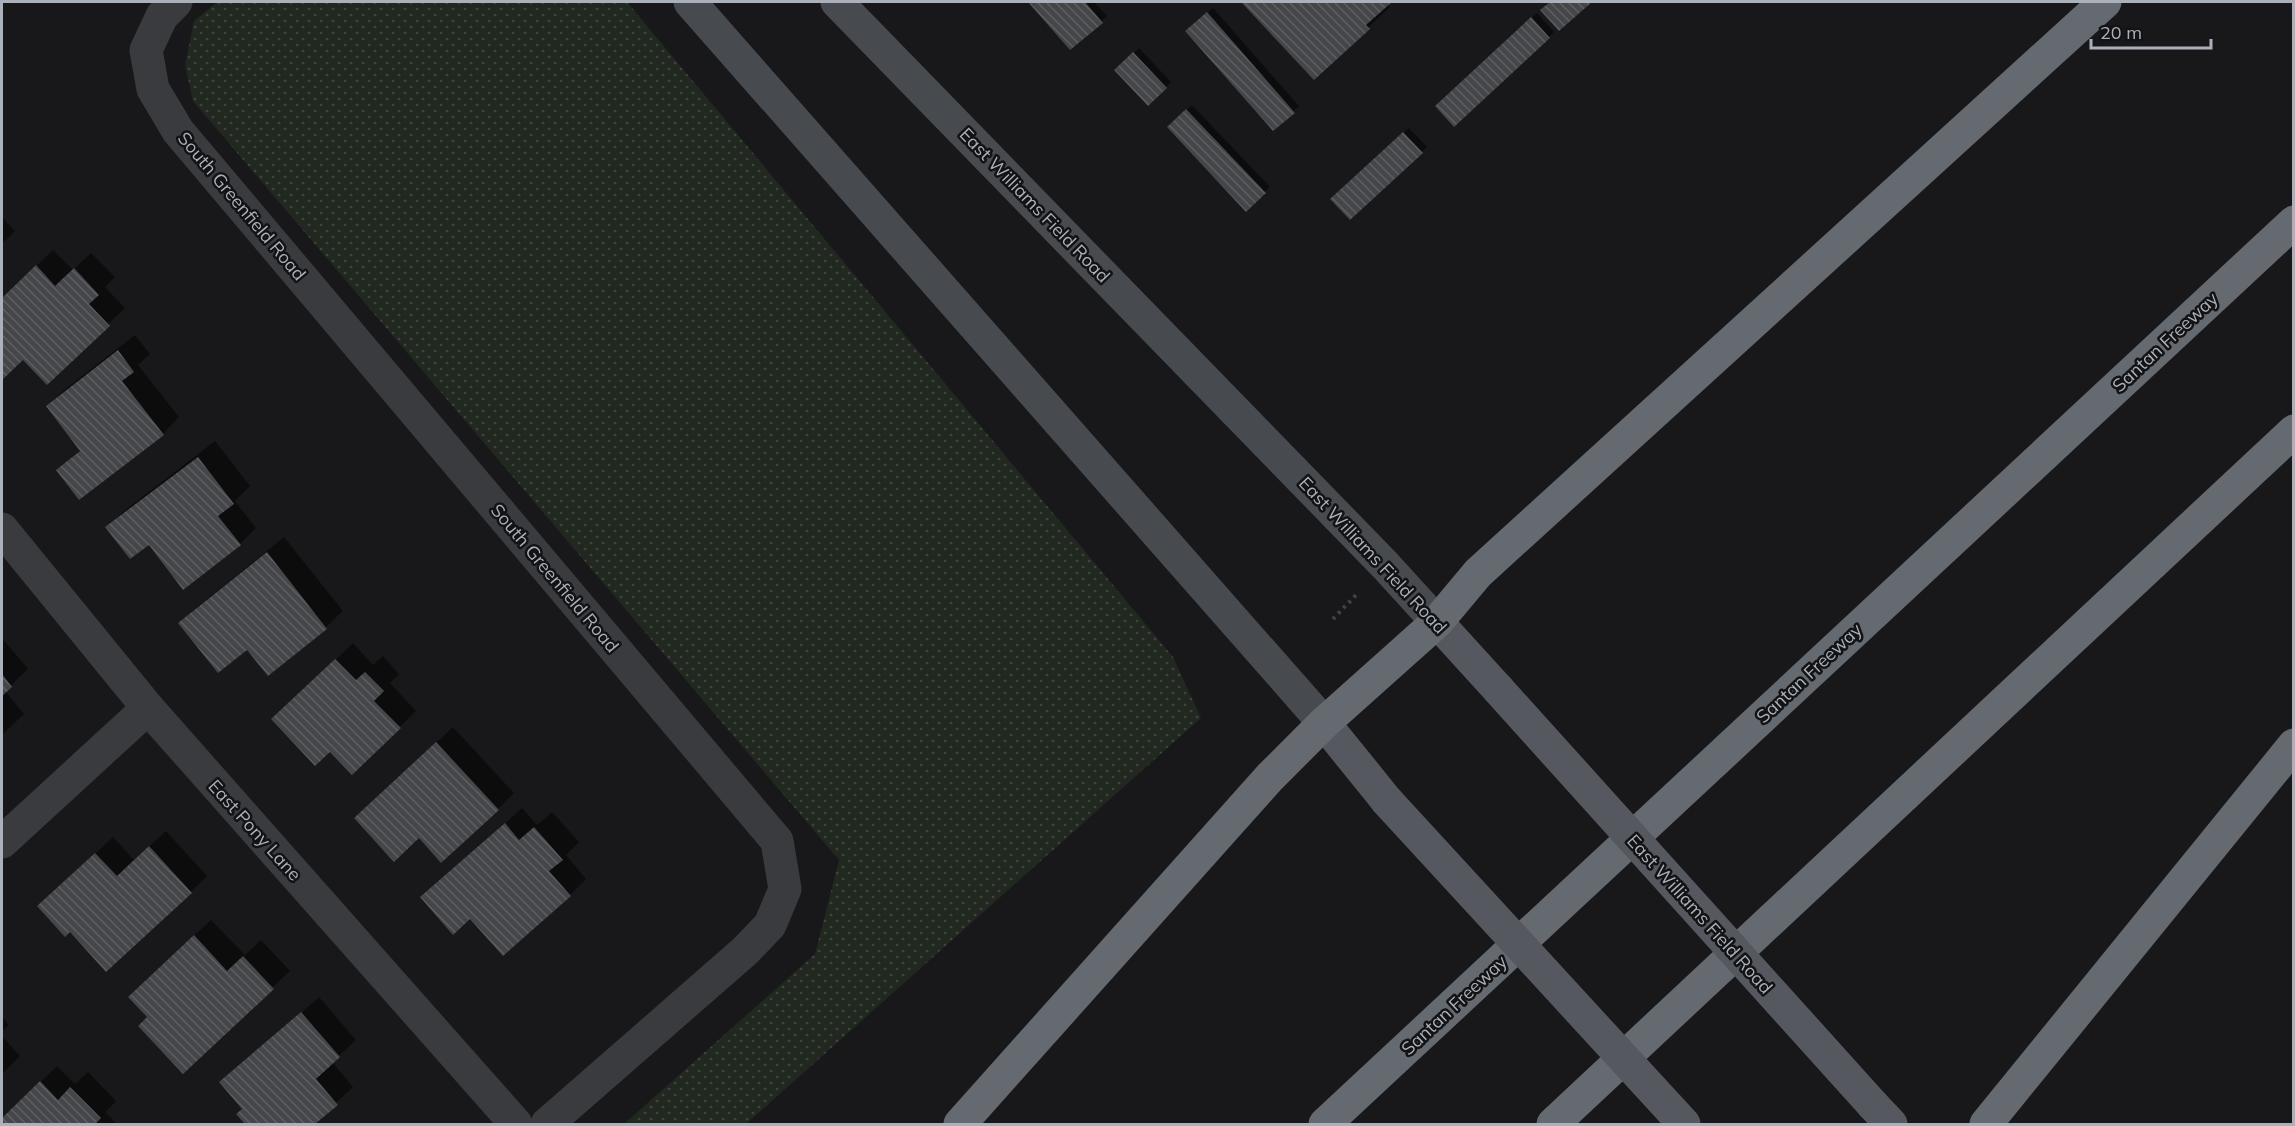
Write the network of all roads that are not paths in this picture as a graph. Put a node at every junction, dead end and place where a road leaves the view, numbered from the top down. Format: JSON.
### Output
{"nodes":[{"id":1,"x":176,"y":2,"type":"edge"},
{"id":2,"x":690,"y":2,"type":"edge"},
{"id":3,"x":837,"y":2,"type":"edge"},
{"id":4,"x":2105,"y":2,"type":"edge"},
{"id":5,"x":2294,"y":222,"type":"edge"},
{"id":6,"x":2294,"y":431,"type":"edge"},
{"id":7,"x":2,"y":529,"type":"edge"},
{"id":8,"x":1437,"y":622,"type":"junction"},
{"id":9,"x":148,"y":708,"type":"junction"},
{"id":10,"x":1324,"y":723,"type":"junction"},
{"id":11,"x":2294,"y":746,"type":"edge"},
{"id":12,"x":2,"y":842,"type":"edge"},
{"id":13,"x":1882,"y":1115,"type":"edge"},
{"id":14,"x":516,"y":1125,"type":"edge"},
{"id":15,"x":547,"y":1125,"type":"edge"},
{"id":16,"x":960,"y":1125,"type":"edge"},
{"id":17,"x":1325,"y":1125,"type":"edge"},
{"id":18,"x":1553,"y":1125,"type":"edge"},
{"id":19,"x":1684,"y":1125,"type":"edge"},
{"id":20,"x":1986,"y":1125,"type":"edge"}],
"edges":[{"from":1,"to":15,"type":"street","name":"South Greenfield Road"},
{"from":2,"to":10,"type":"main road"},
{"from":3,"to":8,"type":"main road","name":"East Williams Field Road"},
{"from":4,"to":8,"type":"highway"},
{"from":5,"to":17,"type":"highway","name":"Santan Freeway"},
{"from":6,"to":18,"type":"highway"},
{"from":7,"to":9,"type":"street","name":"East Pony Lane"},
{"from":8,"to":10,"type":"highway"},
{"from":8,"to":13,"type":"main road","name":"East Williams Field Road","bridge":true},
{"from":9,"to":12,"type":"street"},
{"from":9,"to":14,"type":"street","name":"East Pony Lane"},
{"from":10,"to":16,"type":"highway"},
{"from":10,"to":19,"type":"main road","bridge":true},
{"from":11,"to":20,"type":"highway"}]}
